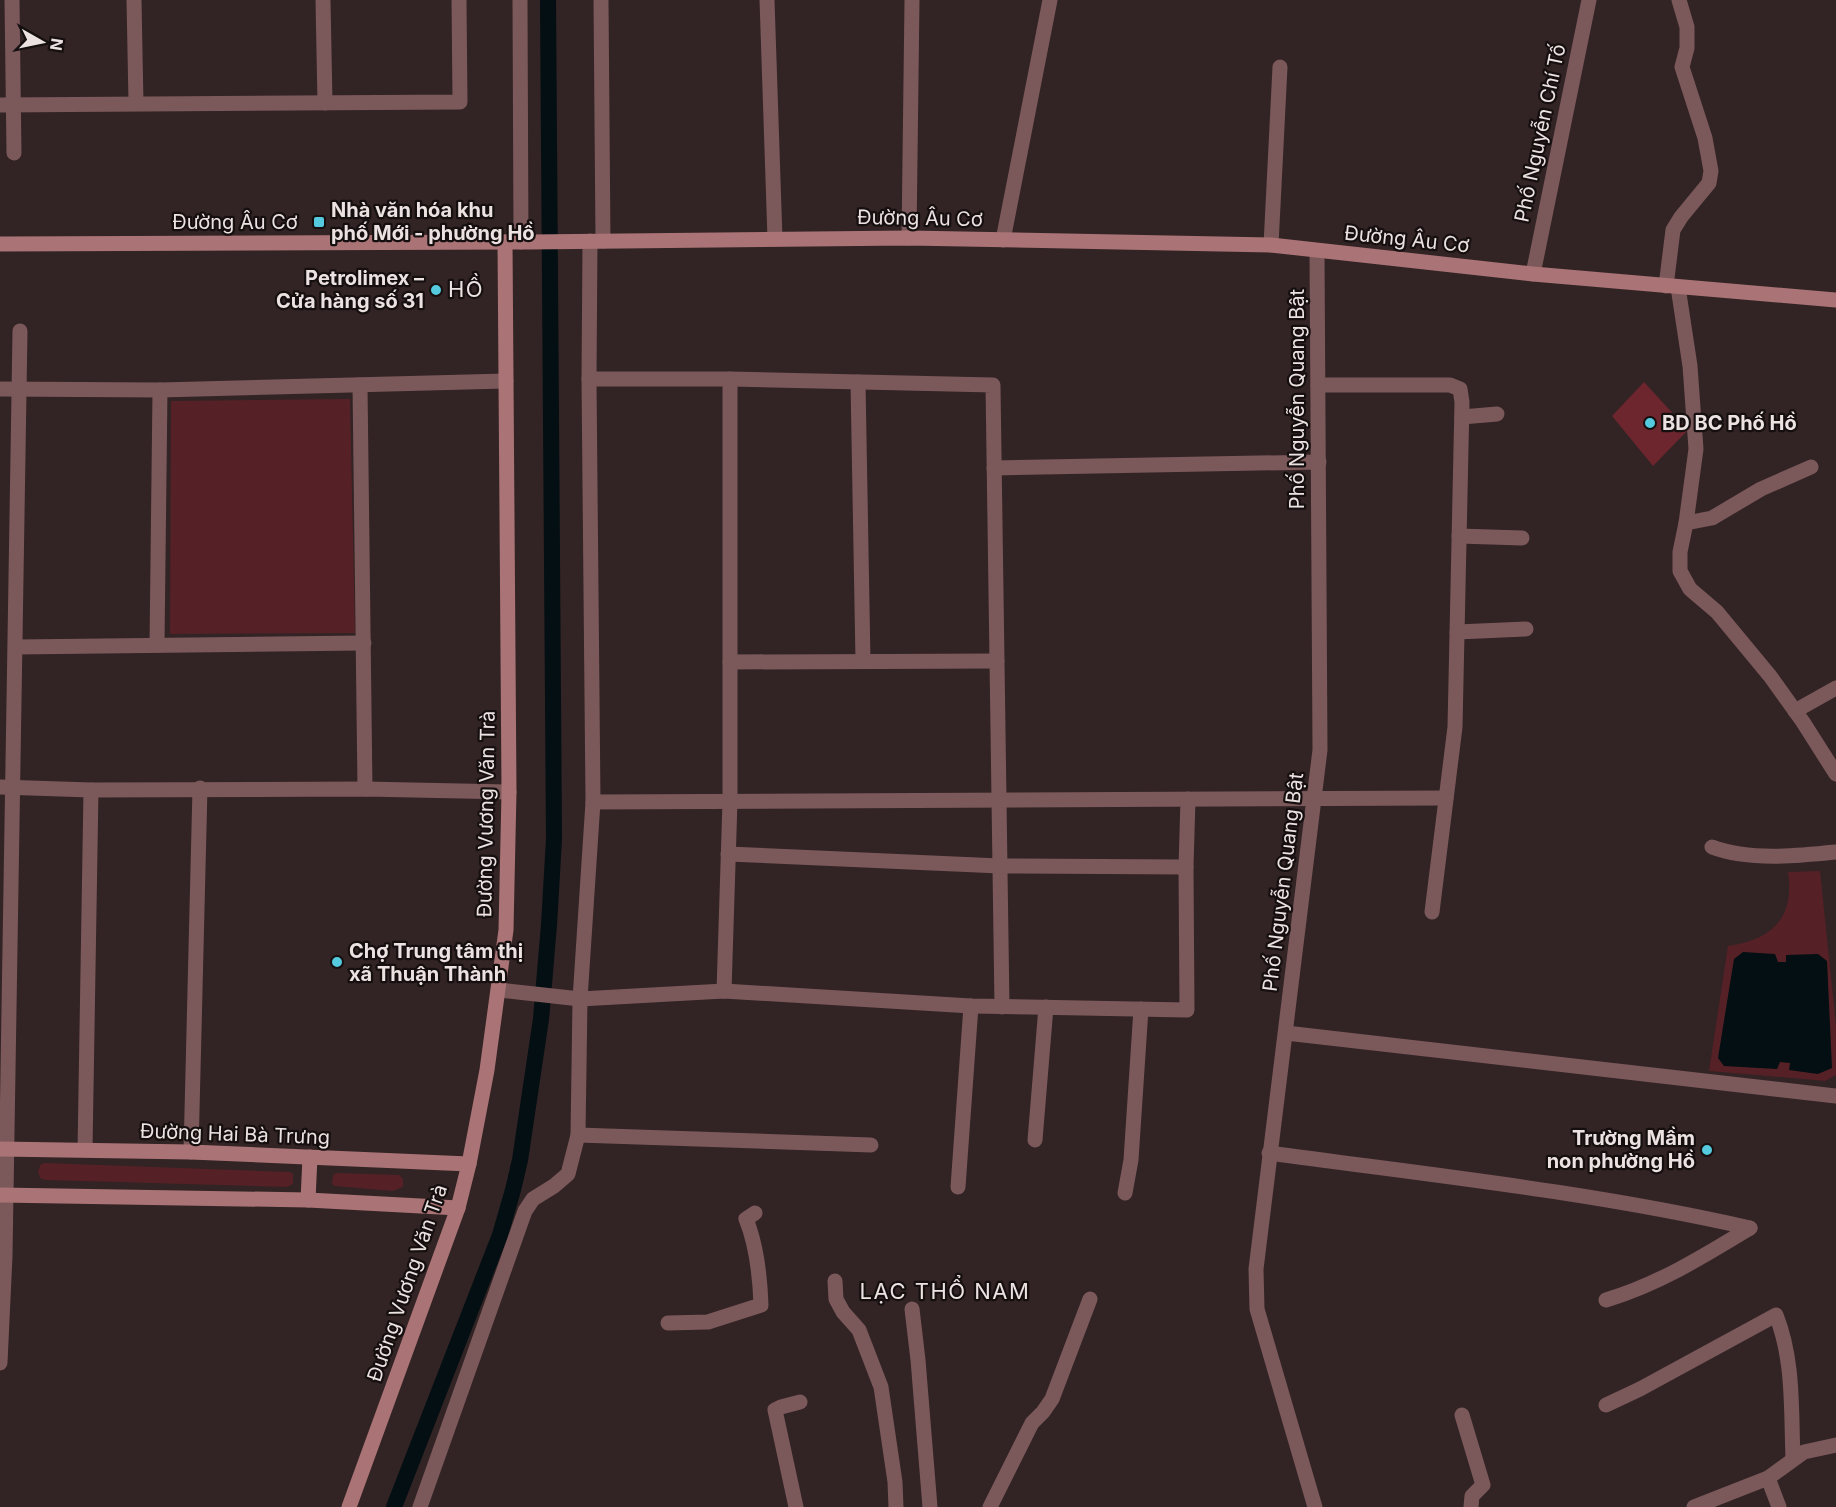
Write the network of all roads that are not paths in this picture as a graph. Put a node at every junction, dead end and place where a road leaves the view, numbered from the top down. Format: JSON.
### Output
{"nodes":[{"id":1,"x":12,"y":0,"type":"edge"},
{"id":2,"x":134,"y":0,"type":"edge"},
{"id":3,"x":322,"y":0,"type":"edge"},
{"id":4,"x":459,"y":0,"type":"edge"},
{"id":5,"x":520,"y":0,"type":"edge"},
{"id":6,"x":601,"y":0,"type":"edge"},
{"id":7,"x":767,"y":0,"type":"edge"},
{"id":8,"x":912,"y":0,"type":"edge"},
{"id":9,"x":1050,"y":0,"type":"edge"},
{"id":10,"x":1589,"y":0,"type":"edge"},
{"id":11,"x":1679,"y":0,"type":"edge"},
{"id":12,"x":1280,"y":68,"type":"dead end"},
{"id":13,"x":136,"y":103,"type":"junction"},
{"id":14,"x":325,"y":103,"type":"junction"},
{"id":15,"x":7,"y":105,"type":"edge"},
{"id":16,"x":14,"y":153,"type":"dead end"},
{"id":17,"x":909,"y":238,"type":"junction"},
{"id":18,"x":775,"y":239,"type":"junction"},
{"id":19,"x":1004,"y":240,"type":"junction"},
{"id":20,"x":590,"y":241,"type":"junction"},
{"id":21,"x":521,"y":242,"type":"junction"},
{"id":22,"x":505,"y":243,"type":"junction"},
{"id":23,"x":0,"y":244,"type":"edge"},
{"id":24,"x":1271,"y":245,"type":"junction"},
{"id":25,"x":1317,"y":251,"type":"junction"},
{"id":26,"x":1533,"y":273,"type":"junction"},
{"id":27,"x":1672,"y":287,"type":"junction"},
{"id":28,"x":1836,"y":300,"type":"edge"},
{"id":29,"x":20,"y":332,"type":"dead end"},
{"id":30,"x":589,"y":379,"type":"junction"},
{"id":31,"x":730,"y":379,"type":"junction"},
{"id":32,"x":506,"y":381,"type":"junction"},
{"id":33,"x":858,"y":382,"type":"junction"},
{"id":34,"x":360,"y":385,"type":"junction"},
{"id":35,"x":1318,"y":385,"type":"junction"},
{"id":36,"x":0,"y":389,"type":"edge"},
{"id":37,"x":20,"y":389,"type":"junction"},
{"id":38,"x":160,"y":390,"type":"junction"},
{"id":39,"x":1497,"y":414,"type":"dead end"},
{"id":40,"x":1462,"y":417,"type":"junction"},
{"id":41,"x":1319,"y":462,"type":"junction"},
{"id":42,"x":1811,"y":467,"type":"dead end"},
{"id":43,"x":994,"y":468,"type":"junction"},
{"id":44,"x":1686,"y":523,"type":"junction"},
{"id":45,"x":1459,"y":536,"type":"junction"},
{"id":46,"x":1522,"y":538,"type":"dead end"},
{"id":47,"x":1526,"y":629,"type":"dead end"},
{"id":48,"x":1457,"y":632,"type":"junction"},
{"id":49,"x":364,"y":643,"type":"junction"},
{"id":50,"x":157,"y":645,"type":"junction"},
{"id":51,"x":16,"y":647,"type":"junction"},
{"id":52,"x":863,"y":661,"type":"junction"},
{"id":53,"x":998,"y":661,"type":"junction"},
{"id":54,"x":730,"y":662,"type":"junction"},
{"id":55,"x":1836,"y":688,"type":"edge"},
{"id":56,"x":1795,"y":711,"type":"junction"},
{"id":57,"x":1836,"y":774,"type":"edge"},
{"id":58,"x":6,"y":787,"type":"edge"},
{"id":59,"x":200,"y":788,"type":"junction"},
{"id":60,"x":365,"y":789,"type":"junction"},
{"id":61,"x":92,"y":790,"type":"junction"},
{"id":62,"x":509,"y":792,"type":"junction"},
{"id":63,"x":1446,"y":798,"type":"junction"},
{"id":64,"x":1188,"y":799,"type":"junction"},
{"id":65,"x":1315,"y":799,"type":"junction"},
{"id":66,"x":1000,"y":800,"type":"junction"},
{"id":67,"x":730,"y":801,"type":"junction"},
{"id":68,"x":593,"y":802,"type":"junction"},
{"id":69,"x":1712,"y":847,"type":"dead end"},
{"id":70,"x":1836,"y":852,"type":"edge"},
{"id":71,"x":728,"y":854,"type":"junction"},
{"id":72,"x":1000,"y":866,"type":"junction"},
{"id":73,"x":1186,"y":867,"type":"junction"},
{"id":74,"x":1432,"y":912,"type":"dead end"},
{"id":75,"x":499,"y":990,"type":"junction"},
{"id":76,"x":724,"y":991,"type":"junction"},
{"id":77,"x":580,"y":999,"type":"junction"},
{"id":78,"x":971,"y":1006,"type":"junction"},
{"id":79,"x":1002,"y":1007,"type":"junction"},
{"id":80,"x":1046,"y":1007,"type":"junction"},
{"id":81,"x":1141,"y":1009,"type":"junction"},
{"id":82,"x":1286,"y":1033,"type":"junction"},
{"id":83,"x":1836,"y":1096,"type":"edge"},
{"id":84,"x":578,"y":1135,"type":"junction"},
{"id":85,"x":1035,"y":1140,"type":"dead end"},
{"id":86,"x":871,"y":1145,"type":"dead end"},
{"id":87,"x":3,"y":1149,"type":"edge"},
{"id":88,"x":85,"y":1150,"type":"junction"},
{"id":89,"x":191,"y":1152,"type":"junction"},
{"id":90,"x":1269,"y":1153,"type":"junction"},
{"id":91,"x":310,"y":1157,"type":"junction"},
{"id":92,"x":469,"y":1164,"type":"junction"},
{"id":93,"x":958,"y":1187,"type":"dead end"},
{"id":94,"x":1125,"y":1192,"type":"dead end"},
{"id":95,"x":2,"y":1195,"type":"edge"},
{"id":96,"x":308,"y":1200,"type":"junction"},
{"id":97,"x":458,"y":1208,"type":"junction"},
{"id":98,"x":755,"y":1213,"type":"dead end"},
{"id":99,"x":835,"y":1281,"type":"dead end"},
{"id":100,"x":1090,"y":1299,"type":"dead end"},
{"id":101,"x":1606,"y":1300,"type":"dead end"},
{"id":102,"x":912,"y":1309,"type":"dead end"},
{"id":103,"x":668,"y":1323,"type":"dead end"},
{"id":104,"x":0,"y":1363,"type":"edge"},
{"id":105,"x":800,"y":1402,"type":"dead end"},
{"id":106,"x":1606,"y":1405,"type":"dead end"},
{"id":107,"x":1462,"y":1415,"type":"dead end"},
{"id":108,"x":1836,"y":1445,"type":"edge"},
{"id":109,"x":1793,"y":1458,"type":"junction"},
{"id":110,"x":1768,"y":1478,"type":"junction"},
{"id":111,"x":349,"y":1507,"type":"edge"},
{"id":112,"x":420,"y":1507,"type":"edge"},
{"id":113,"x":796,"y":1507,"type":"edge"},
{"id":114,"x":896,"y":1507,"type":"edge"},
{"id":115,"x":930,"y":1507,"type":"edge"},
{"id":116,"x":990,"y":1507,"type":"edge"},
{"id":117,"x":1316,"y":1507,"type":"edge"},
{"id":118,"x":1471,"y":1507,"type":"edge"},
{"id":119,"x":1694,"y":1507,"type":"edge"},
{"id":120,"x":1779,"y":1507,"type":"edge"}],
"edges":[{"from":1,"to":15,"type":"street"},
{"from":2,"to":13,"type":"street"},
{"from":3,"to":14,"type":"street"},
{"from":4,"to":14,"type":"street"},
{"from":5,"to":21,"type":"street"},
{"from":6,"to":20,"type":"street"},
{"from":7,"to":18,"type":"street"},
{"from":8,"to":17,"type":"street"},
{"from":9,"to":19,"type":"street"},
{"from":10,"to":26,"type":"street","name":"Phố Nguyễn Chí Tố"},
{"from":11,"to":27,"type":"street"},
{"from":12,"to":24,"type":"street"},
{"from":13,"to":14,"type":"street"},
{"from":13,"to":15,"type":"street"},
{"from":15,"to":16,"type":"street"},
{"from":17,"to":18,"type":"main road","name":"Đường Âu Cơ"},
{"from":17,"to":19,"type":"main road","name":"Đường Âu Cơ"},
{"from":18,"to":20,"type":"main road","name":"Đường Âu Cơ"},
{"from":19,"to":24,"type":"main road","name":"Đường Âu Cơ"},
{"from":20,"to":21,"type":"main road","name":"Đường Âu Cơ"},
{"from":20,"to":30,"type":"street"},
{"from":21,"to":22,"type":"main road","name":"Đường Âu Cơ"},
{"from":22,"to":23,"type":"main road","name":"Đường Âu Cơ"},
{"from":22,"to":32,"type":"main road","name":"Đường Vương Văn Trà"},
{"from":24,"to":25,"type":"main road","name":"Đường Âu Cơ"},
{"from":25,"to":26,"type":"main road","name":"Đường Âu Cơ"},
{"from":25,"to":35,"type":"street","name":"Phố Nguyễn Quang Bật"},
{"from":26,"to":27,"type":"main road","name":"Đường Âu Cơ"},
{"from":27,"to":28,"type":"main road","name":"Đường Âu Cơ"},
{"from":27,"to":44,"type":"street"},
{"from":29,"to":37,"type":"street"},
{"from":30,"to":31,"type":"street"},
{"from":30,"to":68,"type":"street"},
{"from":31,"to":33,"type":"street"},
{"from":31,"to":54,"type":"street"},
{"from":32,"to":34,"type":"street"},
{"from":32,"to":62,"type":"main road","name":"Đường Vương Văn Trà"},
{"from":33,"to":43,"type":"street"},
{"from":33,"to":52,"type":"street"},
{"from":34,"to":38,"type":"street"},
{"from":34,"to":49,"type":"street"},
{"from":35,"to":40,"type":"street"},
{"from":35,"to":41,"type":"street","name":"Phố Nguyễn Quang Bật"},
{"from":36,"to":37,"type":"street"},
{"from":37,"to":38,"type":"street"},
{"from":37,"to":51,"type":"street"},
{"from":38,"to":50,"type":"street"},
{"from":39,"to":40,"type":"street"},
{"from":40,"to":45,"type":"street"},
{"from":41,"to":43,"type":"street"},
{"from":41,"to":65,"type":"street","name":"Phố Nguyễn Quang Bật"},
{"from":42,"to":44,"type":"street"},
{"from":43,"to":53,"type":"street"},
{"from":44,"to":56,"type":"street"},
{"from":45,"to":46,"type":"street"},
{"from":45,"to":48,"type":"street"},
{"from":47,"to":48,"type":"street"},
{"from":48,"to":63,"type":"street"},
{"from":49,"to":50,"type":"street"},
{"from":49,"to":60,"type":"street"},
{"from":50,"to":51,"type":"street"},
{"from":51,"to":58,"type":"street"},
{"from":52,"to":53,"type":"street"},
{"from":52,"to":54,"type":"street"},
{"from":53,"to":66,"type":"street"},
{"from":54,"to":67,"type":"street"},
{"from":55,"to":56,"type":"street"},
{"from":56,"to":57,"type":"street"},
{"from":58,"to":61,"type":"street"},
{"from":58,"to":87,"type":"street"},
{"from":59,"to":60,"type":"street"},
{"from":59,"to":61,"type":"street"},
{"from":59,"to":89,"type":"street"},
{"from":60,"to":62,"type":"street"},
{"from":61,"to":88,"type":"street"},
{"from":62,"to":75,"type":"main road","name":"Đường Vương Văn Trà"},
{"from":63,"to":65,"type":"street"},
{"from":63,"to":74,"type":"street"},
{"from":64,"to":65,"type":"street"},
{"from":64,"to":66,"type":"street"},
{"from":64,"to":73,"type":"street"},
{"from":65,"to":82,"type":"street","name":"Phố Nguyễn Quang Bật"},
{"from":66,"to":67,"type":"street"},
{"from":66,"to":72,"type":"street"},
{"from":67,"to":68,"type":"street"},
{"from":67,"to":71,"type":"street"},
{"from":68,"to":77,"type":"street"},
{"from":69,"to":70,"type":"street"},
{"from":71,"to":72,"type":"street"},
{"from":71,"to":76,"type":"street"},
{"from":72,"to":73,"type":"street"},
{"from":72,"to":79,"type":"street"},
{"from":73,"to":81,"type":"street"},
{"from":75,"to":77,"type":"street"},
{"from":75,"to":92,"type":"main road","name":"Đường Vương Văn Trà"},
{"from":76,"to":77,"type":"street"},
{"from":76,"to":78,"type":"street"},
{"from":77,"to":84,"type":"street"},
{"from":78,"to":79,"type":"street"},
{"from":78,"to":93,"type":"street"},
{"from":79,"to":80,"type":"street"},
{"from":80,"to":81,"type":"street"},
{"from":80,"to":85,"type":"street"},
{"from":81,"to":94,"type":"street"},
{"from":82,"to":83,"type":"street"},
{"from":82,"to":90,"type":"street","name":"Phố Nguyễn Quang Bật"},
{"from":84,"to":86,"type":"street"},
{"from":84,"to":112,"type":"street"},
{"from":87,"to":88,"type":"main road","name":"Đường Hai Bà Trưng"},
{"from":87,"to":95,"type":"street"},
{"from":88,"to":89,"type":"main road","name":"Đường Hai Bà Trưng"},
{"from":89,"to":91,"type":"main road","name":"Đường Hai Bà Trưng"},
{"from":90,"to":101,"type":"street"},
{"from":90,"to":117,"type":"street","name":"Phố Nguyễn Quang Bật"},
{"from":91,"to":92,"type":"main road","name":"Đường Hai Bà Trưng"},
{"from":91,"to":96,"type":"main road"},
{"from":92,"to":97,"type":"main road","name":"Đường Vương Văn Trà"},
{"from":95,"to":96,"type":"main road"},
{"from":95,"to":104,"type":"street"},
{"from":96,"to":97,"type":"main road"},
{"from":97,"to":111,"type":"main road","name":"Đường Vương Văn Trà"},
{"from":98,"to":103,"type":"street"},
{"from":99,"to":114,"type":"street"},
{"from":100,"to":116,"type":"street"},
{"from":102,"to":115,"type":"street"},
{"from":105,"to":113,"type":"street"},
{"from":106,"to":109,"type":"street"},
{"from":107,"to":118,"type":"street"},
{"from":108,"to":109,"type":"street"},
{"from":109,"to":110,"type":"street"},
{"from":110,"to":119,"type":"street"},
{"from":110,"to":120,"type":"street"}]}
